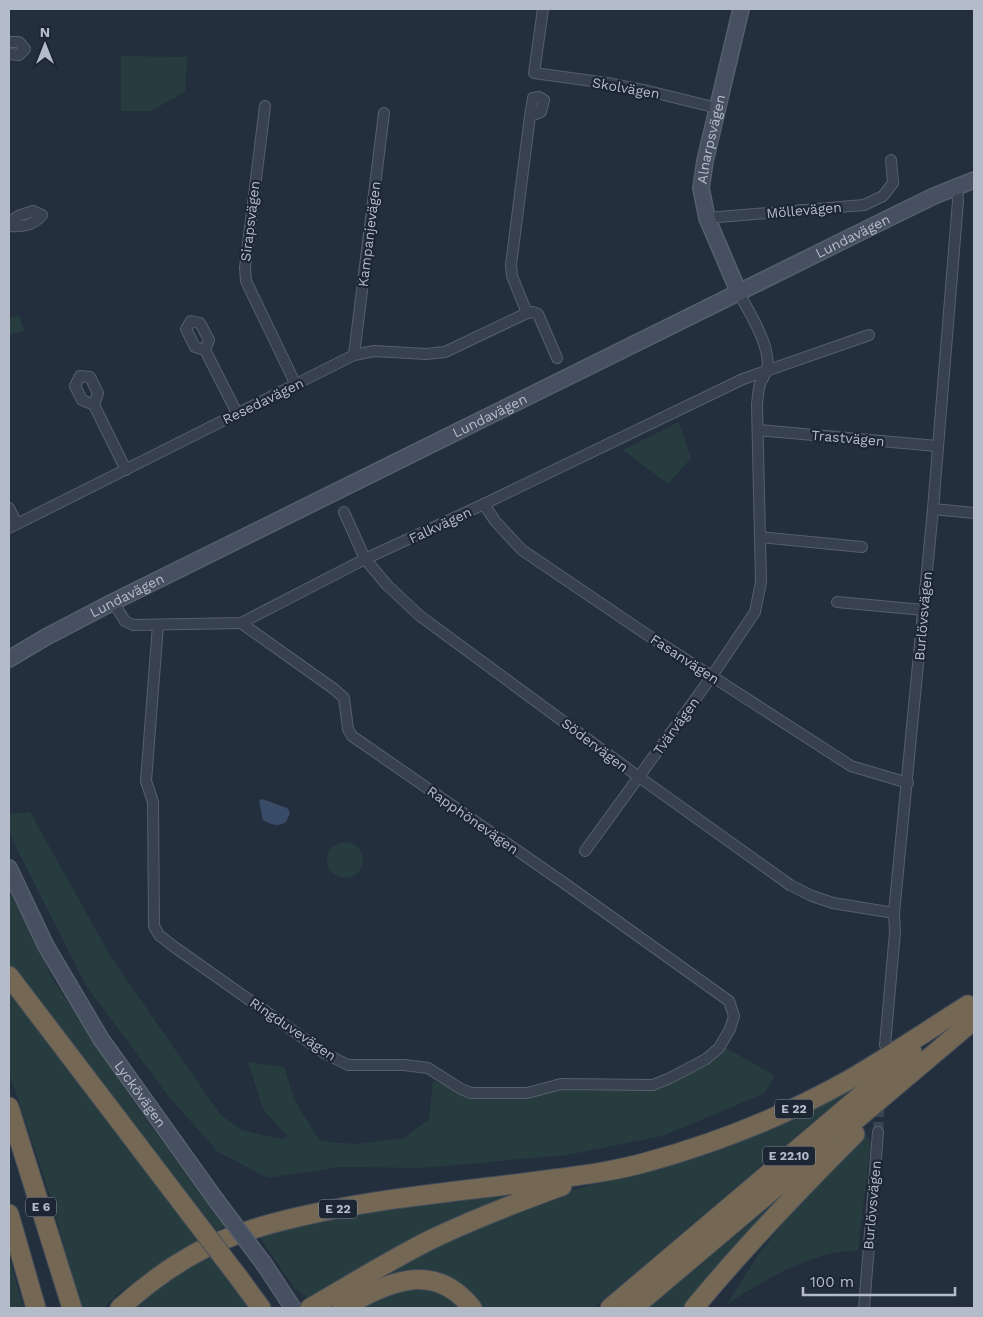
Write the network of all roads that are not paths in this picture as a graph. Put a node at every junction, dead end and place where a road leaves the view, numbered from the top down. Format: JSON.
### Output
{"nodes":[{"id":1,"x":543,"y":9,"type":"edge"},
{"id":2,"x":741,"y":9,"type":"edge"},
{"id":3,"x":9,"y":42,"type":"edge"},
{"id":4,"x":9,"y":54,"type":"edge"},
{"id":5,"x":265,"y":106,"type":"dead end"},
{"id":6,"x":717,"y":108,"type":"junction"},
{"id":7,"x":384,"y":113,"type":"dead end"},
{"id":8,"x":530,"y":116,"type":"dead end"},
{"id":9,"x":891,"y":160,"type":"dead end"},
{"id":10,"x":974,"y":180,"type":"edge"},
{"id":11,"x":957,"y":186,"type":"junction"},
{"id":12,"x":707,"y":218,"type":"junction"},
{"id":13,"x":739,"y":293,"type":"junction"},
{"id":14,"x":528,"y":313,"type":"junction"},
{"id":15,"x":869,"y":335,"type":"dead end"},
{"id":16,"x":205,"y":350,"type":"dead end"},
{"id":17,"x":354,"y":355,"type":"junction"},
{"id":18,"x":557,"y":358,"type":"dead end"},
{"id":19,"x":767,"y":369,"type":"junction"},
{"id":20,"x":296,"y":385,"type":"junction"},
{"id":21,"x":94,"y":405,"type":"dead end"},
{"id":22,"x":237,"y":413,"type":"junction"},
{"id":23,"x":758,"y":430,"type":"junction"},
{"id":24,"x":938,"y":446,"type":"junction"},
{"id":25,"x":126,"y":470,"type":"junction"},
{"id":26,"x":484,"y":504,"type":"junction"},
{"id":27,"x":9,"y":508,"type":"edge"},
{"id":28,"x":933,"y":509,"type":"junction"},
{"id":29,"x":344,"y":512,"type":"dead end"},
{"id":30,"x":974,"y":514,"type":"edge"},
{"id":31,"x":13,"y":526,"type":"edge"},
{"id":32,"x":760,"y":536,"type":"junction"},
{"id":33,"x":862,"y":547,"type":"dead end"},
{"id":34,"x":365,"y":559,"type":"junction"},
{"id":35,"x":112,"y":602,"type":"junction"},
{"id":36,"x":837,"y":602,"type":"dead end"},
{"id":37,"x":924,"y":610,"type":"junction"},
{"id":38,"x":240,"y":623,"type":"junction"},
{"id":39,"x":158,"y":625,"type":"junction"},
{"id":40,"x":9,"y":659,"type":"edge"},
{"id":41,"x":712,"y":676,"type":"junction"},
{"id":42,"x":639,"y":778,"type":"junction"},
{"id":43,"x":908,"y":783,"type":"junction"},
{"id":44,"x":585,"y":851,"type":"dead end"},
{"id":45,"x":9,"y":868,"type":"edge"},
{"id":46,"x":894,"y":913,"type":"junction"},
{"id":47,"x":9,"y":976,"type":"edge"},
{"id":48,"x":729,"y":1001,"type":"joint"},
{"id":49,"x":972,"y":1008,"type":"edge"},
{"id":50,"x":884,"y":1045,"type":"dead end"},
{"id":51,"x":933,"y":1055,"type":"junction"},
{"id":52,"x":9,"y":1107,"type":"edge"},
{"id":53,"x":878,"y":1132,"type":"tunnel mouth"},
{"id":54,"x":601,"y":1173,"type":"junction"},
{"id":55,"x":9,"y":1214,"type":"edge"},
{"id":56,"x":376,"y":1291,"type":"junction"},
{"id":57,"x":36,"y":1308,"type":"edge"},
{"id":58,"x":72,"y":1308,"type":"edge"},
{"id":59,"x":120,"y":1308,"type":"edge"},
{"id":60,"x":261,"y":1308,"type":"edge"},
{"id":61,"x":293,"y":1308,"type":"edge"},
{"id":62,"x":310,"y":1308,"type":"edge"},
{"id":63,"x":342,"y":1308,"type":"edge"},
{"id":64,"x":358,"y":1308,"type":"edge"},
{"id":65,"x":472,"y":1308,"type":"edge"},
{"id":66,"x":610,"y":1308,"type":"edge"},
{"id":67,"x":633,"y":1308,"type":"edge"},
{"id":68,"x":694,"y":1308,"type":"edge"},
{"id":69,"x":864,"y":1308,"type":"edge"}],
"edges":[{"from":1,"to":6,"type":"street","name":"Skolvägen"},
{"from":2,"to":6,"type":"main road","name":"Alnarpsvägen"},
{"from":3,"to":4,"type":"street"},
{"from":5,"to":20,"type":"street","name":"Sirapsvägen"},
{"from":6,"to":12,"type":"main road","name":"Alnarpsvägen"},
{"from":7,"to":17,"type":"street","name":"Kampanjevägen"},
{"from":8,"to":14,"type":"street"},
{"from":9,"to":12,"type":"street","name":"Möllevägen"},
{"from":10,"to":11,"type":"main road","name":"Lundavägen"},
{"from":11,"to":13,"type":"main road","name":"Lundavägen"},
{"from":11,"to":24,"type":"street","name":"Burlövsvägen"},
{"from":12,"to":13,"type":"main road","name":"Alnarpsvägen"},
{"from":13,"to":19,"type":"street","name":"Tvärvägen"},
{"from":13,"to":35,"type":"main road","name":"Lundavägen"},
{"from":14,"to":17,"type":"street","name":"Resedavägen"},
{"from":14,"to":18,"type":"street"},
{"from":15,"to":19,"type":"street","name":"Falkvägen"},
{"from":16,"to":22,"type":"street"},
{"from":17,"to":20,"type":"street","name":"Resedavägen"},
{"from":19,"to":23,"type":"street","name":"Tvärvägen"},
{"from":19,"to":26,"type":"street","name":"Falkvägen"},
{"from":20,"to":22,"type":"street","name":"Resedavägen"},
{"from":21,"to":25,"type":"street"},
{"from":22,"to":25,"type":"street","name":"Resedavägen"},
{"from":23,"to":24,"type":"street","name":"Trastvägen"},
{"from":23,"to":32,"type":"street","name":"Tvärvägen"},
{"from":24,"to":28,"type":"street","name":"Burlövsvägen"},
{"from":25,"to":31,"type":"street","name":"Resedavägen"},
{"from":26,"to":34,"type":"street","name":"Falkvägen"},
{"from":26,"to":41,"type":"street","name":"Fasanvägen"},
{"from":27,"to":31,"type":"street"},
{"from":28,"to":30,"type":"street"},
{"from":28,"to":37,"type":"street","name":"Burlövsvägen"},
{"from":29,"to":34,"type":"street","name":"Södervägen"},
{"from":32,"to":33,"type":"street"},
{"from":32,"to":41,"type":"street","name":"Tvärvägen"},
{"from":34,"to":38,"type":"street","name":"Falkvägen"},
{"from":34,"to":42,"type":"street","name":"Södervägen"},
{"from":35,"to":39,"type":"street","name":"Falkvägen"},
{"from":35,"to":40,"type":"main road","name":"Lundavägen"},
{"from":36,"to":37,"type":"street"},
{"from":37,"to":43,"type":"street","name":"Burlövsvägen"},
{"from":38,"to":39,"type":"street","name":"Falkvägen"},
{"from":38,"to":48,"type":"street","name":"Rapphönevägen"},
{"from":39,"to":48,"type":"street","name":"Ringduvevägen"},
{"from":41,"to":42,"type":"street","name":"Tvärvägen"},
{"from":41,"to":43,"type":"street","name":"Fasanvägen"},
{"from":42,"to":44,"type":"street","name":"Tvärvägen"},
{"from":42,"to":46,"type":"street","name":"Södervägen"},
{"from":43,"to":46,"type":"street","name":"Burlövsvägen"},
{"from":45,"to":61,"type":"main road","name":"Lyckövägen","bridge":true},
{"from":46,"to":50,"type":"street","name":"Burlövsvägen"},
{"from":47,"to":60,"type":"highway","bridge":true},
{"from":49,"to":51,"type":"highway"},
{"from":49,"to":54,"type":"highway","number":"E 22"},
{"from":49,"to":66,"type":"highway","number":"E 22.10"},
{"from":51,"to":67,"type":"highway","number":"E 22.10"},
{"from":51,"to":68,"type":"highway"},
{"from":52,"to":58,"type":"highway","number":"E 6"},
{"from":53,"to":69,"type":"street","name":"Burlövsvägen"},
{"from":54,"to":59,"type":"highway","number":"E 22"},
{"from":54,"to":62,"type":"highway"},
{"from":55,"to":57,"type":"highway","number":"E 6"},
{"from":56,"to":63,"type":"highway"},
{"from":56,"to":64,"type":"highway"},
{"from":56,"to":65,"type":"highway"}]}
